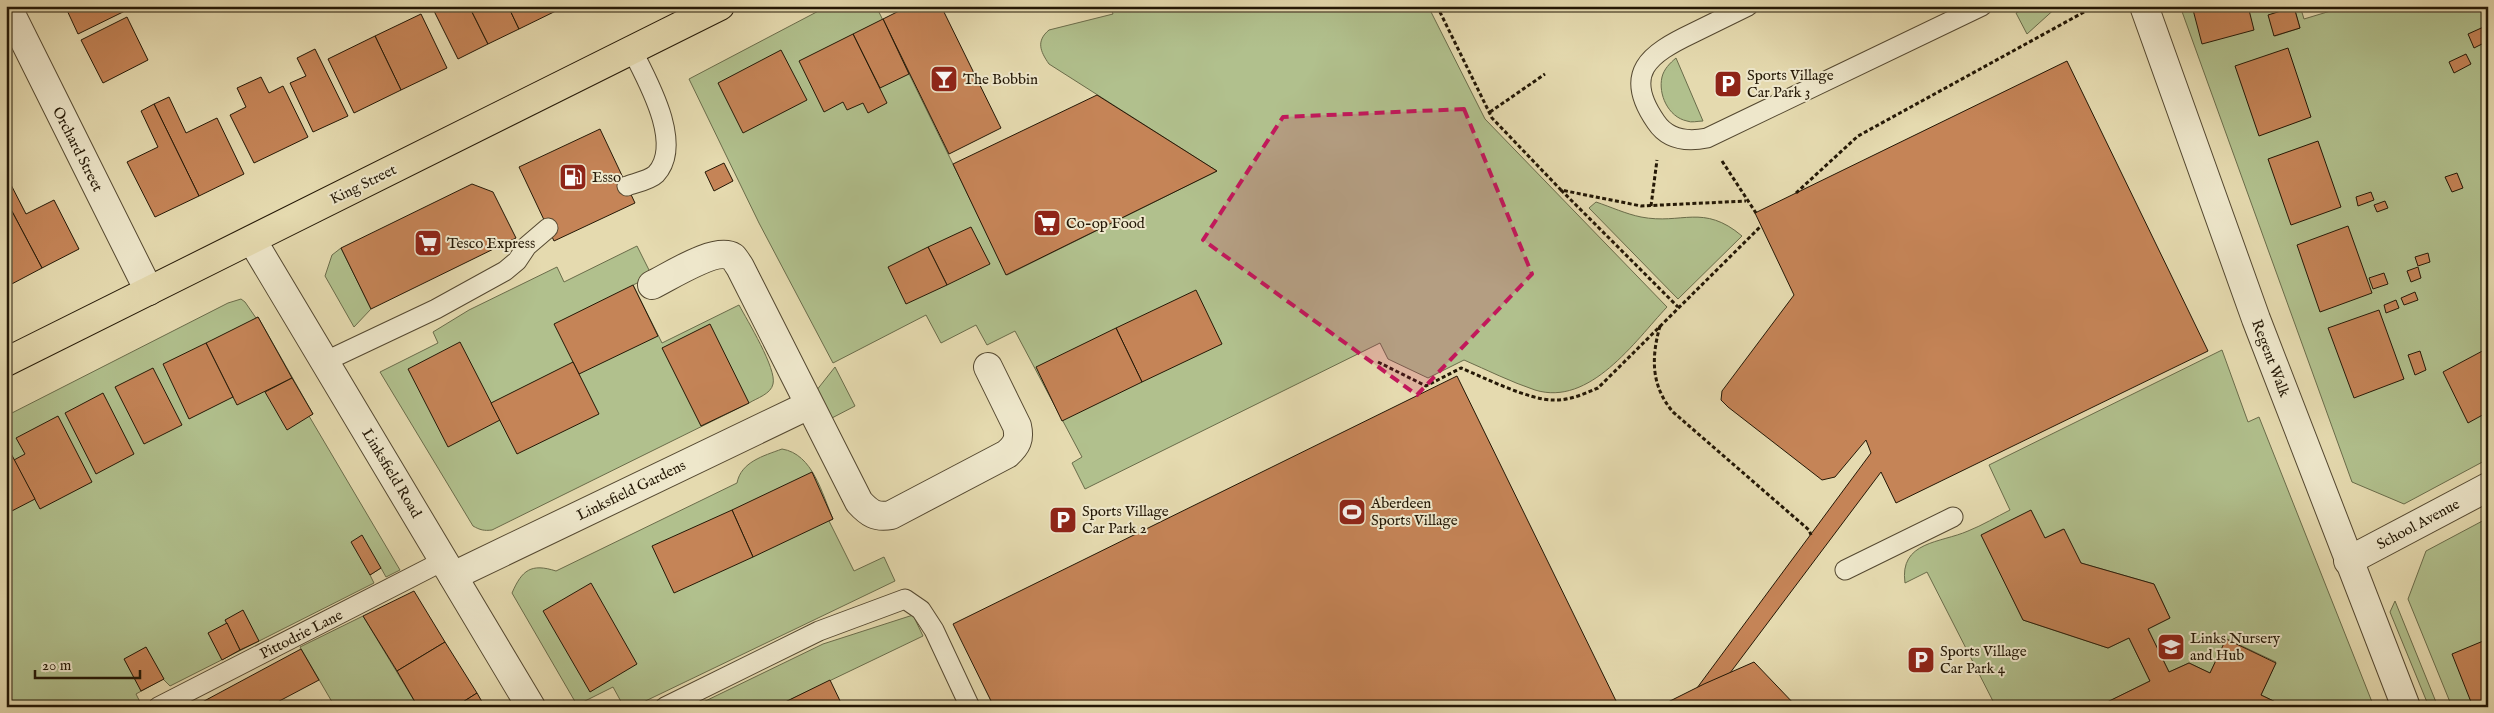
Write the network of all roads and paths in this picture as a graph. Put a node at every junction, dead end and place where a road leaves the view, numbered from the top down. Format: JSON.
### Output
{"nodes":[{"id":1,"x":6,"y":6,"type":"edge"},
{"id":2,"x":720,"y":6,"type":"edge"},
{"id":3,"x":1437,"y":6,"type":"edge"},
{"id":4,"x":1748,"y":6,"type":"edge"},
{"id":5,"x":1982,"y":6,"type":"edge"},
{"id":6,"x":2095,"y":6,"type":"edge"},
{"id":7,"x":2144,"y":6,"type":"edge"},
{"id":8,"x":632,"y":50,"type":"junction"},
{"id":9,"x":1545,"y":74,"type":"dead end"},
{"id":10,"x":1490,"y":112,"type":"junction"},
{"id":11,"x":1661,"y":129,"type":"junction"},
{"id":12,"x":1707,"y":138,"type":"junction"},
{"id":13,"x":627,"y":186,"type":"dead end"},
{"id":14,"x":1561,"y":190,"type":"junction"},
{"id":15,"x":1796,"y":193,"type":"dead end"},
{"id":16,"x":1746,"y":201,"type":"junction"},
{"id":17,"x":1651,"y":206,"type":"junction"},
{"id":18,"x":1756,"y":213,"type":"dead end"},
{"id":19,"x":1761,"y":226,"type":"dead end"},
{"id":20,"x":548,"y":228,"type":"dead end"},
{"id":21,"x":252,"y":240,"type":"junction"},
{"id":22,"x":652,"y":285,"type":"dead end"},
{"id":23,"x":149,"y":291,"type":"junction"},
{"id":24,"x":1678,"y":307,"type":"junction"},
{"id":25,"x":1661,"y":326,"type":"junction"},
{"id":26,"x":326,"y":361,"type":"junction"},
{"id":27,"x":6,"y":362,"type":"edge"},
{"id":28,"x":1378,"y":362,"type":"dead end"},
{"id":29,"x":988,"y":367,"type":"dead end"},
{"id":30,"x":809,"y":405,"type":"junction"},
{"id":31,"x":2488,"y":487,"type":"edge"},
{"id":32,"x":1953,"y":517,"type":"dead end"},
{"id":33,"x":1811,"y":535,"type":"dead end"},
{"id":34,"x":2348,"y":561,"type":"junction"},
{"id":35,"x":448,"y":569,"type":"junction"},
{"id":36,"x":1845,"y":570,"type":"dead end"},
{"id":37,"x":322,"y":702,"type":"dead end"},
{"id":38,"x":158,"y":707,"type":"edge"},
{"id":39,"x":313,"y":707,"type":"edge"},
{"id":40,"x":530,"y":707,"type":"edge"},
{"id":41,"x":664,"y":707,"type":"edge"},
{"id":42,"x":970,"y":707,"type":"edge"},
{"id":43,"x":2406,"y":707,"type":"edge"}],
"edges":[{"from":1,"to":23,"type":"street","name":"Orchard Street"},
{"from":2,"to":8,"type":"main road","name":"King Street"},
{"from":3,"to":10,"type":"path"},
{"from":4,"to":11,"type":"lane"},
{"from":5,"to":12,"type":"lane"},
{"from":6,"to":15,"type":"path"},
{"from":7,"to":34,"type":"street","name":"Regent Walk"},
{"from":8,"to":13,"type":"lane"},
{"from":8,"to":21,"type":"main road","name":"King Street"},
{"from":9,"to":10,"type":"path"},
{"from":10,"to":14,"type":"path"},
{"from":11,"to":12,"type":"lane"},
{"from":11,"to":17,"type":"path"},
{"from":12,"to":16,"type":"path"},
{"from":14,"to":17,"type":"path"},
{"from":14,"to":24,"type":"path"},
{"from":16,"to":17,"type":"path"},
{"from":16,"to":18,"type":"path"},
{"from":19,"to":24,"type":"path"},
{"from":20,"to":26,"type":"lane"},
{"from":21,"to":23,"type":"main road","name":"King Street"},
{"from":21,"to":26,"type":"street","name":"Linksfield Road"},
{"from":22,"to":30,"type":"street"},
{"from":23,"to":27,"type":"main road","name":"King Street"},
{"from":24,"to":25,"type":"path"},
{"from":25,"to":28,"type":"path"},
{"from":25,"to":33,"type":"path"},
{"from":26,"to":35,"type":"street","name":"Linksfield Road"},
{"from":29,"to":30,"type":"street"},
{"from":30,"to":35,"type":"street","name":"Linksfield Gardens"},
{"from":31,"to":34,"type":"street","name":"School Avenue"},
{"from":32,"to":36,"type":"lane"},
{"from":34,"to":43,"type":"street","name":"Regent Walk"},
{"from":35,"to":38,"type":"lane","name":"Pittodrie Lane"},
{"from":35,"to":40,"type":"street","name":"Linksfield Road"},
{"from":37,"to":39,"type":"path"},
{"from":41,"to":42,"type":"lane"}]}
